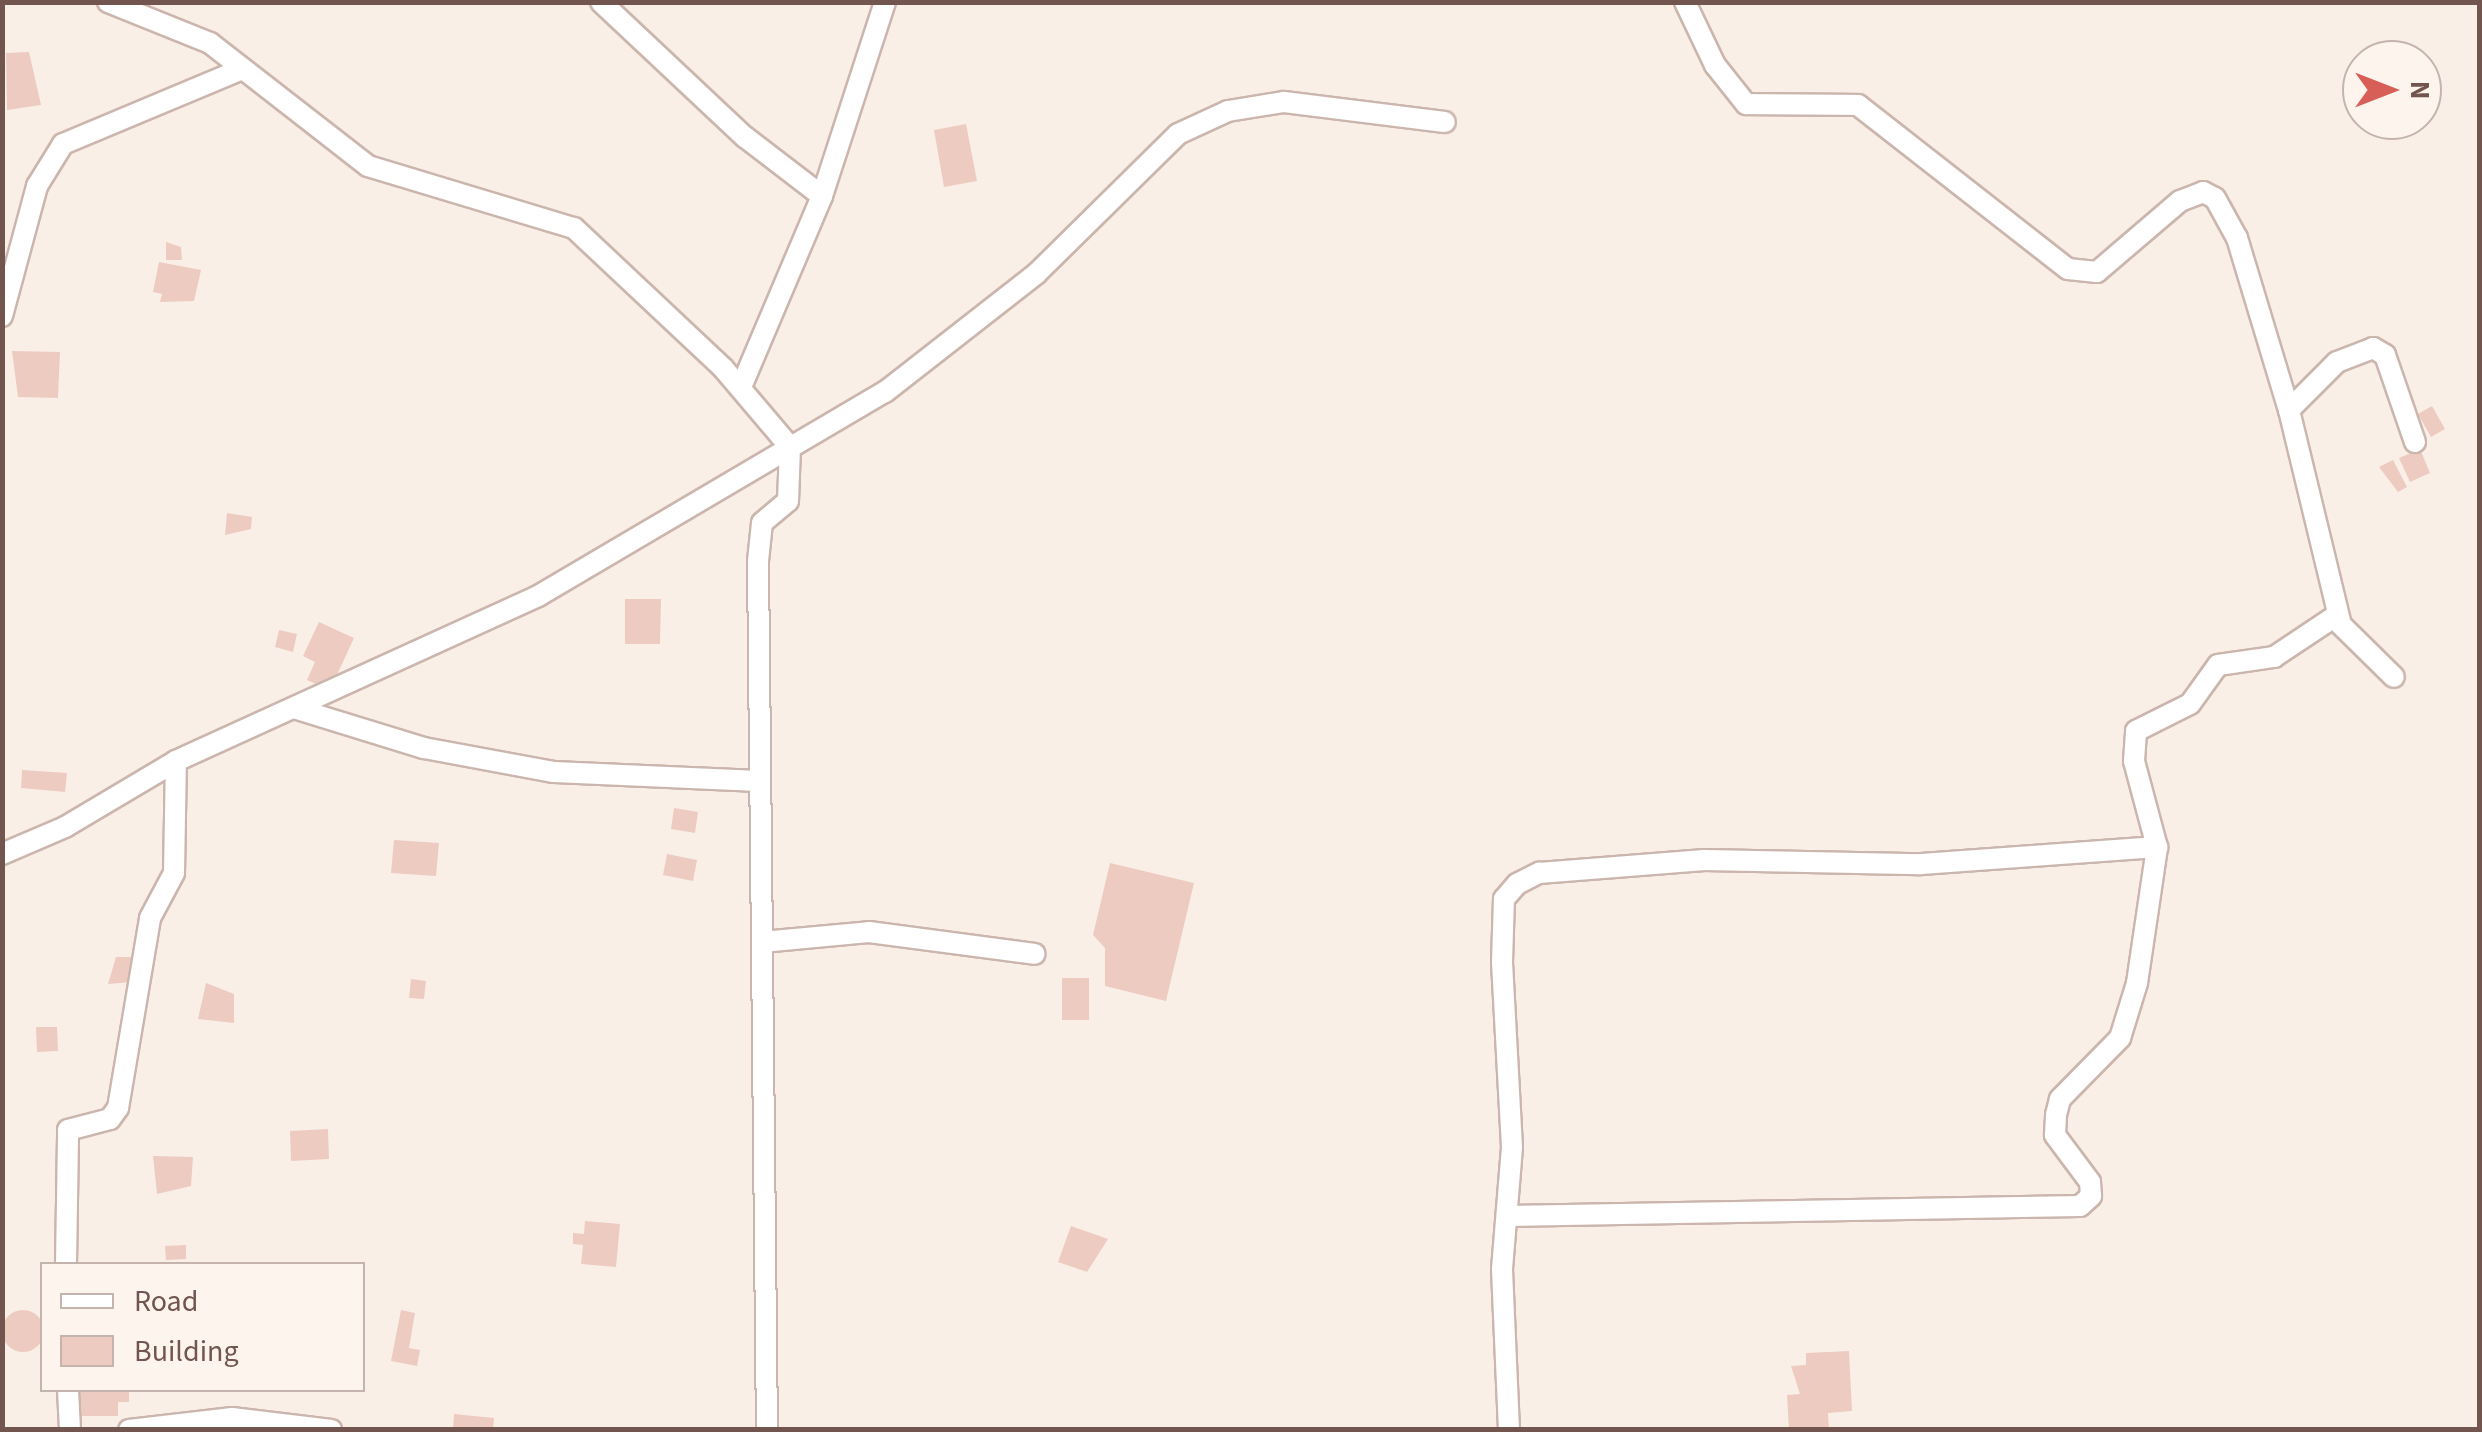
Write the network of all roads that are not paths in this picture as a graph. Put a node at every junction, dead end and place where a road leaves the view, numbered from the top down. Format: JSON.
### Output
{"nodes":[{"id":1,"x":108,"y":2,"type":"edge"},
{"id":2,"x":601,"y":2,"type":"edge"},
{"id":3,"x":885,"y":2,"type":"edge"},
{"id":4,"x":1685,"y":2,"type":"edge"},
{"id":5,"x":242,"y":69,"type":"junction"},
{"id":6,"x":1445,"y":122,"type":"dead end"},
{"id":7,"x":822,"y":196,"type":"junction"},
{"id":8,"x":2,"y":316,"type":"edge"},
{"id":9,"x":741,"y":387,"type":"junction"},
{"id":10,"x":2290,"y":410,"type":"junction"},
{"id":11,"x":2415,"y":442,"type":"dead end"},
{"id":12,"x":790,"y":447,"type":"junction"},
{"id":13,"x":2337,"y":614,"type":"junction"},
{"id":14,"x":2394,"y":677,"type":"dead end"},
{"id":15,"x":297,"y":708,"type":"junction"},
{"id":16,"x":176,"y":761,"type":"junction"},
{"id":17,"x":760,"y":782,"type":"junction"},
{"id":18,"x":2156,"y":848,"type":"junction"},
{"id":19,"x":2,"y":854,"type":"edge"},
{"id":20,"x":762,"y":942,"type":"junction"},
{"id":21,"x":1035,"y":954,"type":"dead end"},
{"id":22,"x":1508,"y":1216,"type":"junction"},
{"id":23,"x":66,"y":1262,"type":"edge"},
{"id":24,"x":68,"y":1392,"type":"edge"},
{"id":25,"x":70,"y":1430,"type":"edge"},
{"id":26,"x":129,"y":1430,"type":"edge"},
{"id":27,"x":331,"y":1430,"type":"edge"},
{"id":28,"x":767,"y":1430,"type":"edge"},
{"id":29,"x":1508,"y":1430,"type":"edge"}],
"edges":[{"from":1,"to":5,"type":"street"},
{"from":2,"to":7,"type":"street"},
{"from":3,"to":7,"type":"street"},
{"from":4,"to":10,"type":"street"},
{"from":5,"to":8,"type":"street"},
{"from":5,"to":9,"type":"street"},
{"from":6,"to":12,"type":"street"},
{"from":7,"to":9,"type":"street"},
{"from":9,"to":12,"type":"street"},
{"from":10,"to":11,"type":"street"},
{"from":10,"to":13,"type":"street"},
{"from":12,"to":15,"type":"street"},
{"from":12,"to":17,"type":"street"},
{"from":13,"to":14,"type":"street"},
{"from":13,"to":18,"type":"street"},
{"from":15,"to":16,"type":"street"},
{"from":15,"to":17,"type":"street"},
{"from":16,"to":19,"type":"street"},
{"from":16,"to":23,"type":"street"},
{"from":17,"to":20,"type":"street"},
{"from":18,"to":22,"type":"street"},
{"from":18,"to":22,"type":"street"},
{"from":20,"to":21,"type":"street"},
{"from":20,"to":28,"type":"street"},
{"from":22,"to":29,"type":"street"},
{"from":24,"to":25,"type":"street"},
{"from":26,"to":27,"type":"street"}]}
